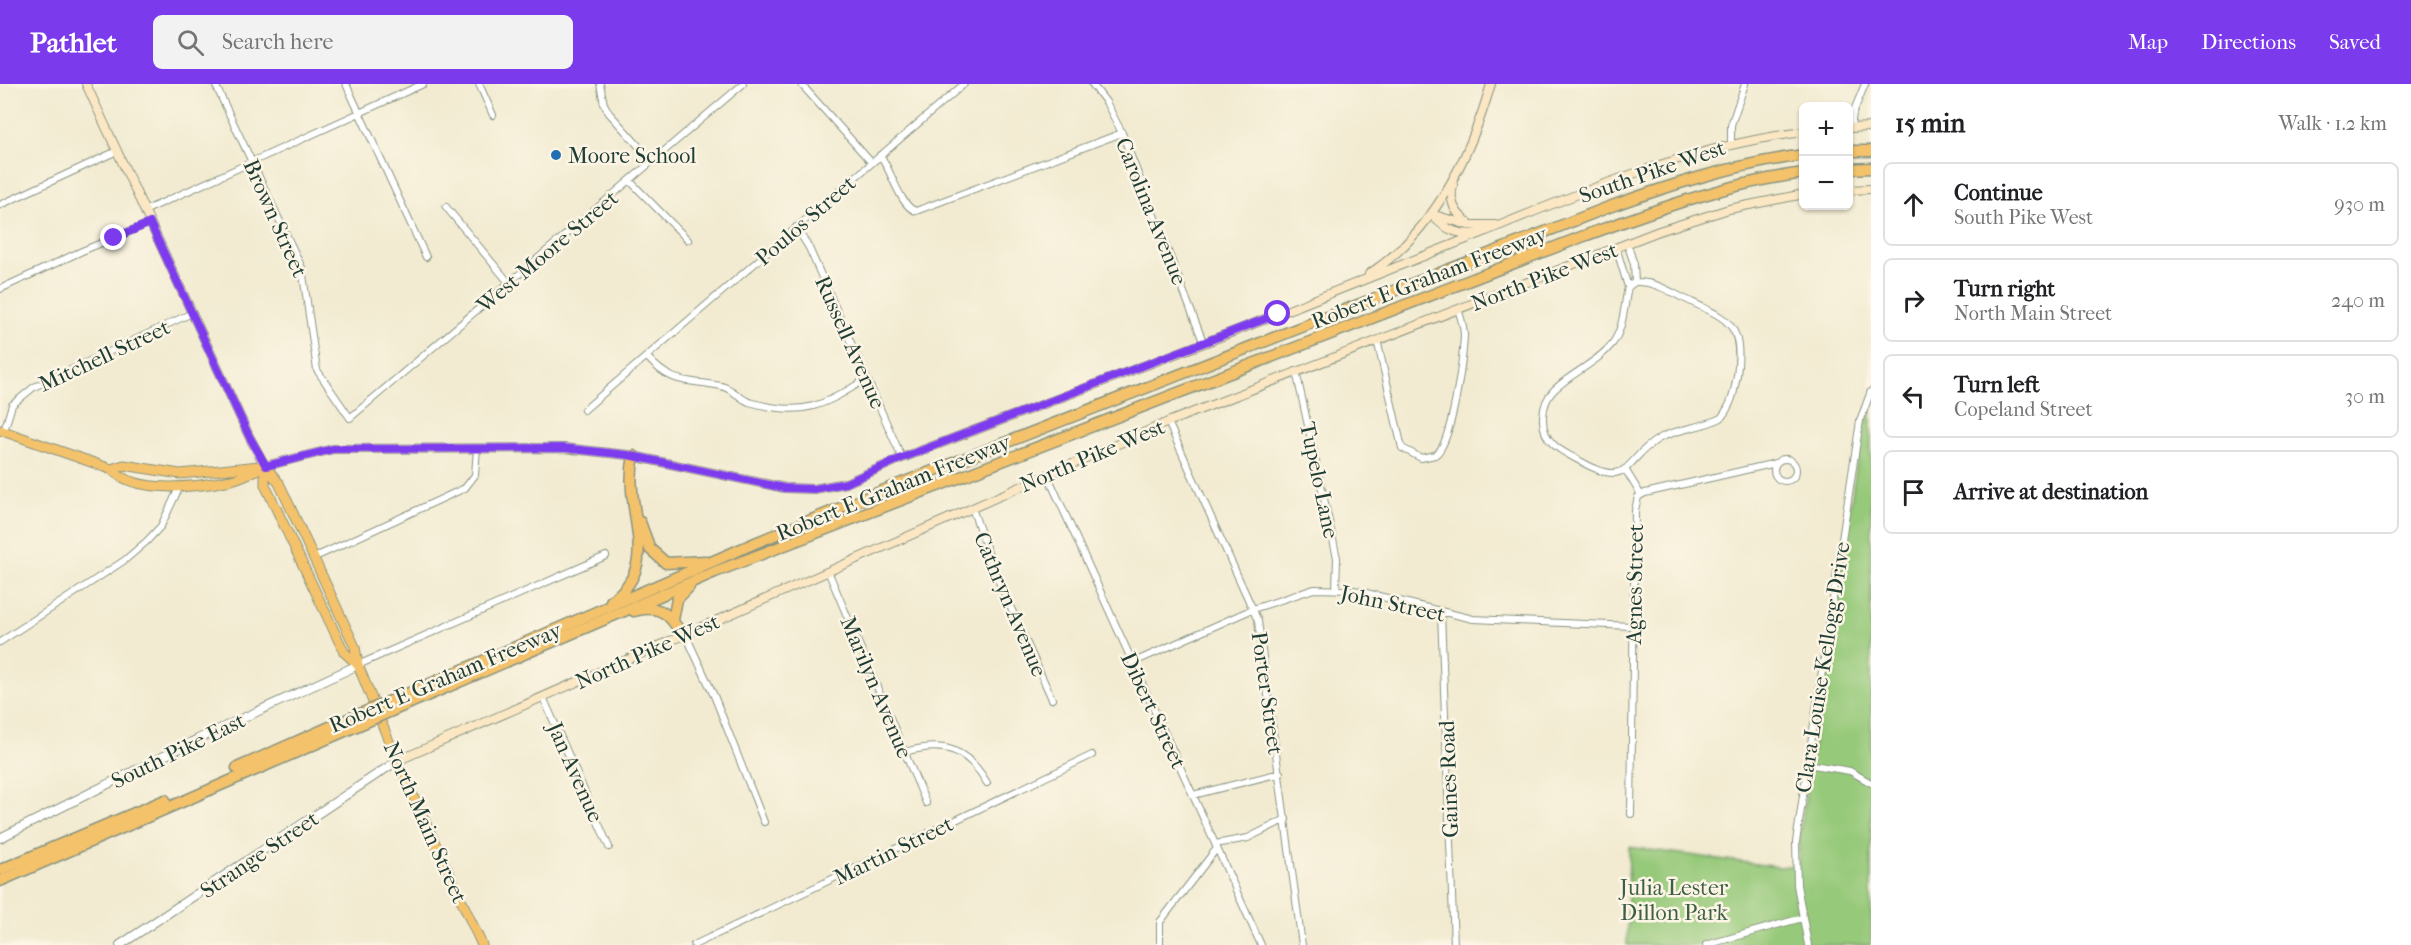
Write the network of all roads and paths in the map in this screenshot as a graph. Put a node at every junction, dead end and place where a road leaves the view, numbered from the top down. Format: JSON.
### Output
{"nodes":[{"id":1,"x":86,"y":84,"type":"edge"},
{"id":2,"x":215,"y":84,"type":"edge"},
{"id":3,"x":346,"y":84,"type":"edge"},
{"id":4,"x":423,"y":84,"type":"edge"},
{"id":5,"x":479,"y":84,"type":"edge"},
{"id":6,"x":600,"y":84,"type":"edge"},
{"id":7,"x":743,"y":84,"type":"edge"},
{"id":8,"x":801,"y":84,"type":"edge"},
{"id":9,"x":964,"y":84,"type":"edge"},
{"id":10,"x":1092,"y":84,"type":"edge"},
{"id":11,"x":1491,"y":84,"type":"edge"},
{"id":12,"x":1745,"y":84,"type":"edge"},
{"id":13,"x":1865,"y":84,"type":"edge"},
{"id":14,"x":1853,"y":113,"type":"edge"},
{"id":15,"x":359,"y":114,"type":"junction"},
{"id":16,"x":493,"y":115,"type":"dead end"},
{"id":17,"x":1871,"y":127,"type":"edge"},
{"id":18,"x":1853,"y":128,"type":"edge"},
{"id":19,"x":1122,"y":133,"type":"junction"},
{"id":20,"x":1799,"y":133,"type":"edge"},
{"id":21,"x":1731,"y":144,"type":"junction"},
{"id":22,"x":117,"y":151,"type":"junction"},
{"id":23,"x":1853,"y":151,"type":"edge"},
{"id":24,"x":1871,"y":151,"type":"edge"},
{"id":25,"x":880,"y":155,"type":"junction"},
{"id":26,"x":1799,"y":156,"type":"edge"},
{"id":27,"x":652,"y":161,"type":"junction"},
{"id":28,"x":870,"y":162,"type":"junction"},
{"id":29,"x":251,"y":163,"type":"junction"},
{"id":30,"x":1871,"y":168,"type":"edge"},
{"id":31,"x":1853,"y":169,"type":"edge"},
{"id":32,"x":1456,"y":174,"type":"junction"},
{"id":33,"x":1799,"y":174,"type":"edge"},
{"id":34,"x":630,"y":181,"type":"junction"},
{"id":35,"x":1853,"y":189,"type":"edge"},
{"id":36,"x":1871,"y":189,"type":"edge"},
{"id":37,"x":1799,"y":195,"type":"edge"},
{"id":38,"x":0,"y":205,"type":"edge"},
{"id":39,"x":446,"y":207,"type":"dead end"},
{"id":40,"x":144,"y":211,"type":"junction"},
{"id":41,"x":1431,"y":214,"type":"junction"},
{"id":42,"x":150,"y":223,"type":"junction"},
{"id":43,"x":1503,"y":224,"type":"junction"},
{"id":44,"x":1474,"y":225,"type":"junction"},
{"id":45,"x":796,"y":227,"type":"junction"},
{"id":46,"x":1484,"y":232,"type":"junction"},
{"id":47,"x":688,"y":240,"type":"dead end"},
{"id":48,"x":1628,"y":243,"type":"junction"},
{"id":49,"x":1616,"y":248,"type":"junction"},
{"id":50,"x":426,"y":257,"type":"dead end"},
{"id":51,"x":1635,"y":282,"type":"junction"},
{"id":52,"x":510,"y":284,"type":"junction"},
{"id":53,"x":1355,"y":284,"type":"junction"},
{"id":54,"x":1628,"y":287,"type":"junction"},
{"id":55,"x":0,"y":289,"type":"edge"},
{"id":56,"x":1458,"y":309,"type":"junction"},
{"id":57,"x":192,"y":313,"type":"junction"},
{"id":58,"x":1377,"y":340,"type":"junction"},
{"id":59,"x":1204,"y":344,"type":"junction"},
{"id":60,"x":647,"y":357,"type":"junction"},
{"id":61,"x":1296,"y":371,"type":"junction"},
{"id":62,"x":866,"y":379,"type":"junction"},
{"id":63,"x":1871,"y":391,"type":"edge"},
{"id":64,"x":584,"y":410,"type":"dead end"},
{"id":65,"x":350,"y":418,"type":"joint"},
{"id":66,"x":1168,"y":422,"type":"junction"},
{"id":67,"x":2,"y":431,"type":"edge"},
{"id":68,"x":477,"y":448,"type":"junction"},
{"id":69,"x":634,"y":456,"type":"junction"},
{"id":70,"x":902,"y":458,"type":"junction"},
{"id":71,"x":1776,"y":463,"type":"dead end"},
{"id":72,"x":266,"y":466,"type":"junction"},
{"id":73,"x":111,"y":469,"type":"junction"},
{"id":74,"x":1625,"y":469,"type":"junction"},
{"id":75,"x":1047,"y":474,"type":"junction"},
{"id":76,"x":179,"y":488,"type":"junction"},
{"id":77,"x":1641,"y":495,"type":"junction"},
{"id":78,"x":633,"y":498,"type":"junction"},
{"id":79,"x":972,"y":508,"type":"junction"},
{"id":80,"x":606,"y":556,"type":"dead end"},
{"id":81,"x":314,"y":558,"type":"junction"},
{"id":82,"x":715,"y":566,"type":"junction"},
{"id":83,"x":828,"y":571,"type":"junction"},
{"id":84,"x":1335,"y":589,"type":"junction"},
{"id":85,"x":1253,"y":609,"type":"junction"},
{"id":86,"x":1441,"y":613,"type":"junction"},
{"id":87,"x":598,"y":616,"type":"junction"},
{"id":88,"x":673,"y":620,"type":"junction"},
{"id":89,"x":1632,"y":626,"type":"junction"},
{"id":90,"x":682,"y":635,"type":"junction"},
{"id":91,"x":0,"y":642,"type":"edge"},
{"id":92,"x":1132,"y":663,"type":"junction"},
{"id":93,"x":358,"y":665,"type":"junction"},
{"id":94,"x":543,"y":697,"type":"junction"},
{"id":95,"x":1052,"y":699,"type":"dead end"},
{"id":96,"x":905,"y":752,"type":"junction"},
{"id":97,"x":1092,"y":755,"type":"dead end"},
{"id":98,"x":398,"y":761,"type":"junction"},
{"id":99,"x":1807,"y":764,"type":"junction"},
{"id":100,"x":1280,"y":773,"type":"junction"},
{"id":101,"x":987,"y":783,"type":"dead end"},
{"id":102,"x":1871,"y":783,"type":"edge"},
{"id":103,"x":1193,"y":795,"type":"junction"},
{"id":104,"x":165,"y":803,"type":"junction"},
{"id":105,"x":926,"y":803,"type":"dead end"},
{"id":106,"x":1631,"y":814,"type":"dead end"},
{"id":107,"x":1286,"y":819,"type":"junction"},
{"id":108,"x":764,"y":822,"type":"dead end"},
{"id":109,"x":0,"y":838,"type":"edge"},
{"id":110,"x":1216,"y":846,"type":"junction"},
{"id":111,"x":609,"y":847,"type":"dead end"},
{"id":112,"x":0,"y":870,"type":"edge"},
{"id":113,"x":0,"y":881,"type":"edge"},
{"id":114,"x":1802,"y":918,"type":"junction"},
{"id":115,"x":120,"y":945,"type":"edge"},
{"id":116,"x":482,"y":945,"type":"edge"},
{"id":117,"x":694,"y":945,"type":"edge"},
{"id":118,"x":1160,"y":945,"type":"edge"},
{"id":119,"x":1261,"y":945,"type":"edge"},
{"id":120,"x":1302,"y":945,"type":"edge"},
{"id":121,"x":1454,"y":945,"type":"edge"},
{"id":122,"x":1706,"y":945,"type":"edge"},
{"id":123,"x":1808,"y":945,"type":"edge"}],
"edges":[{"from":1,"to":22,"type":"main road"},
{"from":2,"to":29,"type":"street","name":"Brown Street"},
{"from":3,"to":15,"type":"street"},
{"from":4,"to":15,"type":"street"},
{"from":5,"to":16,"type":"street"},
{"from":6,"to":27,"type":"street"},
{"from":7,"to":27,"type":"street","name":"West Moore Street"},
{"from":8,"to":28,"type":"street"},
{"from":9,"to":25,"type":"street","name":"Poulos Street"},
{"from":10,"to":19,"type":"street","name":"Carolina Avenue"},
{"from":11,"to":32,"type":"main road"},
{"from":12,"to":21,"type":"street"},
{"from":13,"to":14,"type":"street"},
{"from":15,"to":29,"type":"street"},
{"from":15,"to":50,"type":"street"},
{"from":17,"to":18,"type":"main road"},
{"from":19,"to":25,"type":"street"},
{"from":19,"to":59,"type":"street","name":"Carolina Avenue"},
{"from":20,"to":21,"type":"main road","name":"South Pike West"},
{"from":21,"to":43,"type":"main road","name":"South Pike West"},
{"from":22,"to":38,"type":"street"},
{"from":22,"to":40,"type":"main road"},
{"from":23,"to":24,"type":"highway"},
{"from":25,"to":28,"type":"street","name":"Poulos Street"},
{"from":26,"to":82,"type":"highway","name":"Robert E Graham Freeway"},
{"from":27,"to":34,"type":"street","name":"West Moore Street"},
{"from":28,"to":45,"type":"street","name":"Poulos Street"},
{"from":29,"to":40,"type":"street"},
{"from":29,"to":65,"type":"street","name":"Brown Street"},
{"from":30,"to":31,"type":"highway"},
{"from":32,"to":41,"type":"main road"},
{"from":32,"to":44,"type":"main road"},
{"from":33,"to":82,"type":"highway","name":"Robert E Graham Freeway"},
{"from":34,"to":47,"type":"street"},
{"from":34,"to":52,"type":"street","name":"West Moore Street"},
{"from":35,"to":36,"type":"main road"},
{"from":37,"to":48,"type":"main road","name":"North Pike West"},
{"from":39,"to":52,"type":"street"},
{"from":40,"to":42,"type":"main road"},
{"from":41,"to":44,"type":"main road","name":"South Pike West"},
{"from":41,"to":46,"type":"main road","name":"South Pike West"},
{"from":41,"to":53,"type":"main road"},
{"from":42,"to":55,"type":"street"},
{"from":42,"to":57,"type":"main road"},
{"from":43,"to":44,"type":"main road","name":"South Pike West"},
{"from":43,"to":46,"type":"main road","name":"South Pike West"},
{"from":45,"to":60,"type":"street","name":"Poulos Street"},
{"from":45,"to":62,"type":"street","name":"Russell Avenue"},
{"from":46,"to":53,"type":"main road"},
{"from":48,"to":49,"type":"main road","name":"North Pike West"},
{"from":48,"to":51,"type":"street"},
{"from":49,"to":54,"type":"street"},
{"from":49,"to":56,"type":"main road","name":"North Pike West"},
{"from":51,"to":54,"type":"street"},
{"from":51,"to":74,"type":"street"},
{"from":52,"to":65,"type":"street","name":"West Moore Street"},
{"from":53,"to":59,"type":"main road"},
{"from":54,"to":74,"type":"street"},
{"from":56,"to":58,"type":"main road","name":"North Pike West"},
{"from":56,"to":58,"type":"street"},
{"from":57,"to":67,"type":"street","name":"Mitchell Street"},
{"from":57,"to":72,"type":"main road"},
{"from":58,"to":61,"type":"main road","name":"North Pike West"},
{"from":59,"to":70,"type":"main road"},
{"from":60,"to":62,"type":"street"},
{"from":60,"to":64,"type":"street","name":"Poulos Street"},
{"from":61,"to":66,"type":"main road","name":"North Pike West"},
{"from":61,"to":84,"type":"street","name":"Tupelo Lane"},
{"from":62,"to":70,"type":"street","name":"Russell Avenue"},
{"from":63,"to":99,"type":"street","name":"Clara Louise Kellogg Drive"},
{"from":66,"to":75,"type":"main road","name":"North Pike West"},
{"from":66,"to":85,"type":"street","name":"Porter Street"},
{"from":67,"to":73,"type":"main road"},
{"from":68,"to":69,"type":"main road"},
{"from":68,"to":72,"type":"main road"},
{"from":68,"to":81,"type":"street"},
{"from":69,"to":70,"type":"main road"},
{"from":69,"to":78,"type":"highway"},
{"from":71,"to":77,"type":"street","name":"Agnes Street"},
{"from":72,"to":73,"type":"main road"},
{"from":72,"to":76,"type":"main road"},
{"from":72,"to":81,"type":"main road"},
{"from":72,"to":93,"type":"main road"},
{"from":73,"to":76,"type":"main road"},
{"from":74,"to":77,"type":"street"},
{"from":75,"to":79,"type":"main road","name":"North Pike West"},
{"from":75,"to":92,"type":"street","name":"Dibert Street"},
{"from":76,"to":91,"type":"street"},
{"from":77,"to":89,"type":"street","name":"Agnes Street"},
{"from":78,"to":82,"type":"highway"},
{"from":78,"to":87,"type":"highway"},
{"from":79,"to":83,"type":"main road","name":"North Pike West"},
{"from":79,"to":95,"type":"street","name":"Cathryn Avenue"},
{"from":80,"to":93,"type":"street"},
{"from":81,"to":93,"type":"main road"},
{"from":82,"to":87,"type":"highway","name":"Robert E Graham Freeway"},
{"from":82,"to":88,"type":"highway"},
{"from":83,"to":90,"type":"main road","name":"North Pike West"},
{"from":83,"to":96,"type":"street","name":"Marilyn Avenue"},
{"from":84,"to":85,"type":"street","name":"John Street"},
{"from":84,"to":86,"type":"street","name":"John Street"},
{"from":85,"to":92,"type":"street","name":"John Street"},
{"from":85,"to":100,"type":"street","name":"Porter Street"},
{"from":86,"to":89,"type":"street","name":"John Street"},
{"from":86,"to":121,"type":"street","name":"Gaines Road"},
{"from":87,"to":88,"type":"highway"},
{"from":87,"to":104,"type":"highway","name":"Robert E Graham Freeway","bridge":true},
{"from":88,"to":90,"type":"highway"},
{"from":89,"to":106,"type":"street","name":"Agnes Street"},
{"from":90,"to":94,"type":"main road","name":"North Pike West"},
{"from":90,"to":108,"type":"street"},
{"from":92,"to":103,"type":"street","name":"Dibert Street"},
{"from":93,"to":98,"type":"main road","name":"North Main Street"},
{"from":93,"to":109,"type":"street","name":"South Pike East"},
{"from":94,"to":98,"type":"main road","name":"North Pike West"},
{"from":94,"to":111,"type":"street","name":"Jan Avenue"},
{"from":96,"to":101,"type":"street"},
{"from":96,"to":105,"type":"street","name":"Marilyn Avenue"},
{"from":97,"to":117,"type":"street","name":"Martin Street"},
{"from":98,"to":115,"type":"street","name":"Strange Street"},
{"from":98,"to":116,"type":"main road","name":"North Main Street"},
{"from":99,"to":102,"type":"street"},
{"from":99,"to":114,"type":"street","name":"Clara Louise Kellogg Drive"},
{"from":100,"to":103,"type":"street"},
{"from":100,"to":107,"type":"street","name":"Porter Street"},
{"from":103,"to":110,"type":"street","name":"Dibert Street"},
{"from":104,"to":112,"type":"highway","name":"Robert E Graham Freeway"},
{"from":104,"to":113,"type":"highway","name":"Robert E Graham Freeway"},
{"from":107,"to":110,"type":"street"},
{"from":107,"to":120,"type":"street","name":"Porter Street"},
{"from":110,"to":118,"type":"street"},
{"from":110,"to":119,"type":"street","name":"Dibert Street"},
{"from":114,"to":122,"type":"street"},
{"from":114,"to":123,"type":"street","name":"Clara Louise Kellogg Drive"}]}
